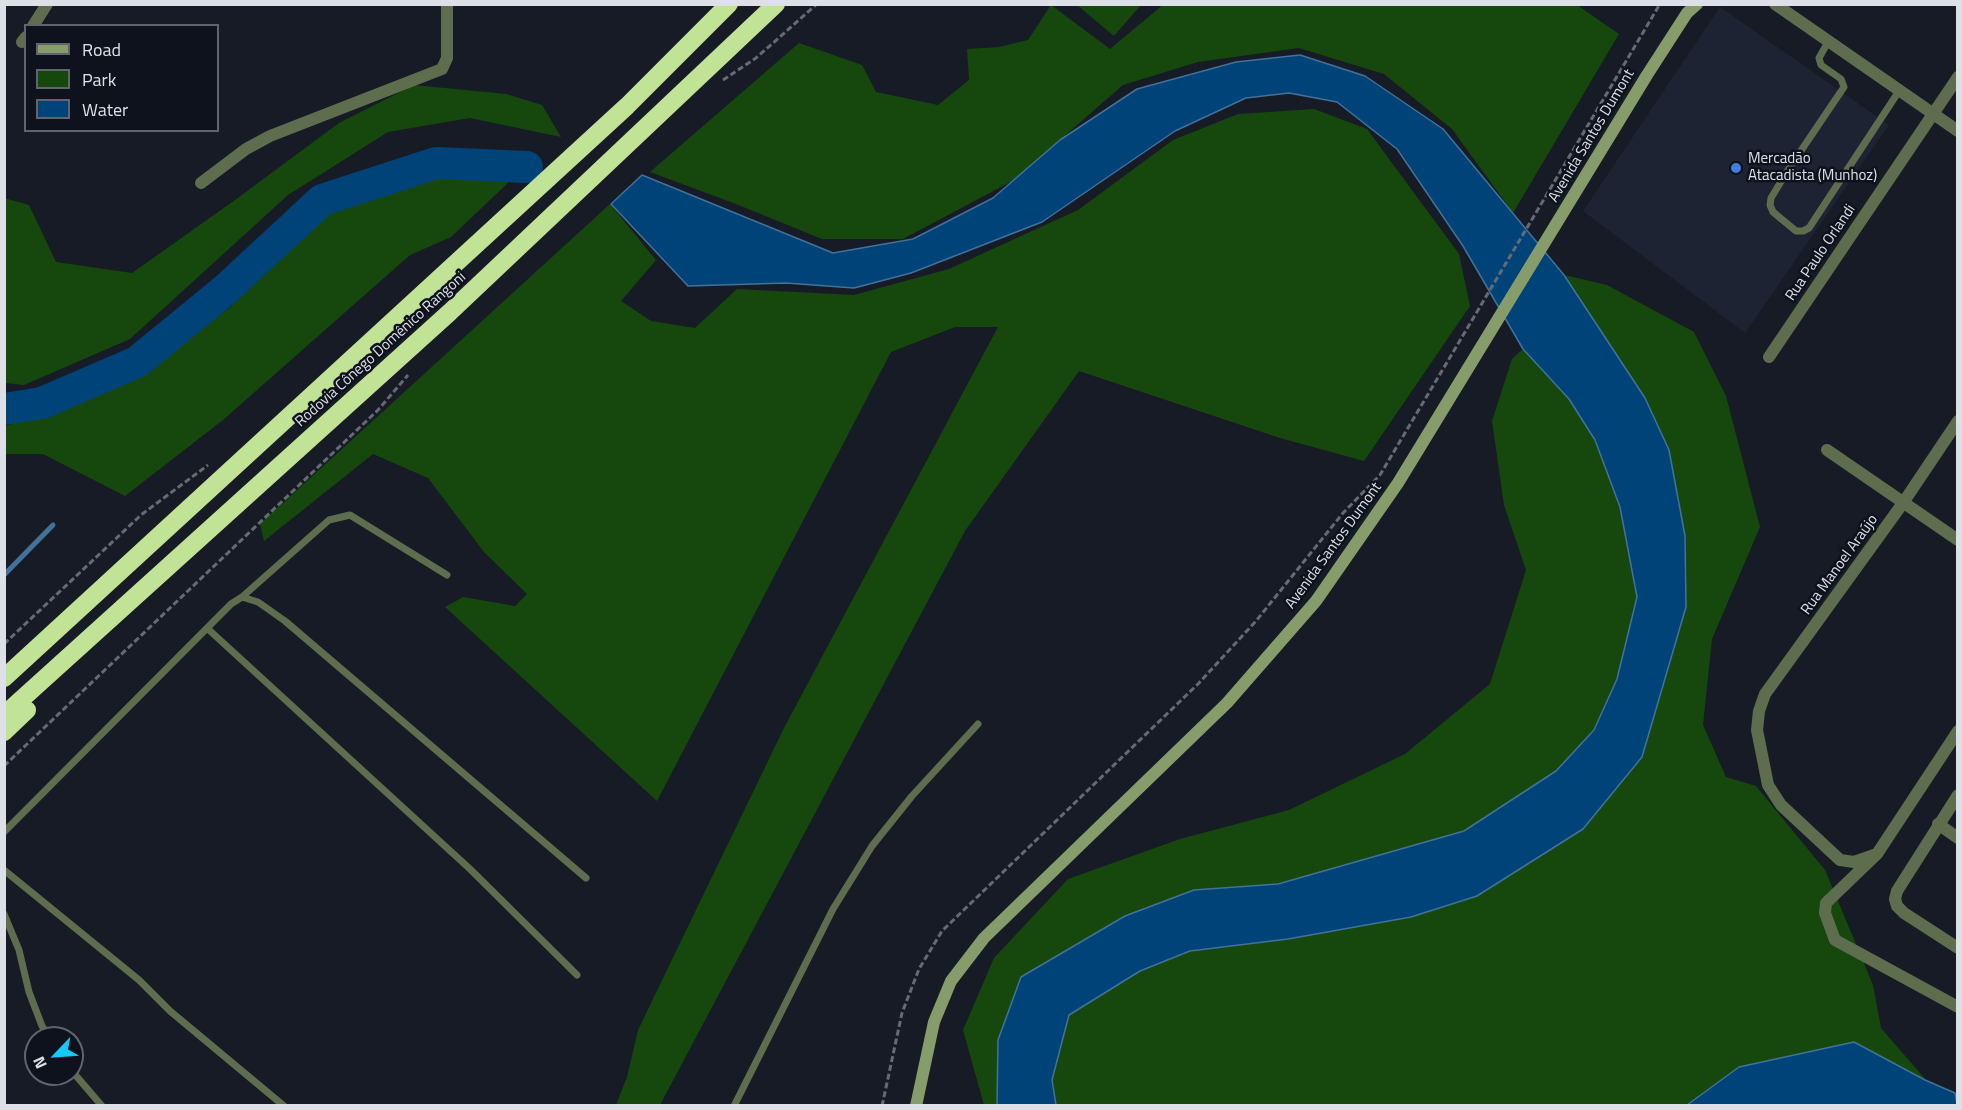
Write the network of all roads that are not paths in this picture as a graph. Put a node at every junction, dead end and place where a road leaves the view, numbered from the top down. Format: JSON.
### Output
{"nodes":[{"id":1,"x":47,"y":4,"type":"edge"},
{"id":2,"x":447,"y":4,"type":"edge"},
{"id":3,"x":729,"y":4,"type":"edge"},
{"id":4,"x":776,"y":4,"type":"edge"},
{"id":5,"x":1697,"y":4,"type":"edge"},
{"id":6,"x":1775,"y":4,"type":"edge"},
{"id":7,"x":1688,"y":9,"type":"edge"},
{"id":8,"x":34,"y":24,"type":"edge"},
{"id":9,"x":1828,"y":42,"type":"junction"},
{"id":10,"x":1958,"y":77,"type":"edge"},
{"id":11,"x":1899,"y":91,"type":"junction"},
{"id":12,"x":1932,"y":114,"type":"junction"},
{"id":13,"x":1958,"y":131,"type":"edge"},
{"id":14,"x":201,"y":183,"type":"dead end"},
{"id":15,"x":1769,"y":357,"type":"dead end"},
{"id":16,"x":1958,"y":421,"type":"edge"},
{"id":17,"x":1827,"y":450,"type":"dead end"},
{"id":18,"x":1903,"y":503,"type":"junction"},
{"id":19,"x":1958,"y":540,"type":"edge"},
{"id":20,"x":447,"y":575,"type":"dead end"},
{"id":21,"x":243,"y":597,"type":"junction"},
{"id":22,"x":208,"y":629,"type":"junction"},
{"id":23,"x":89,"y":638,"type":"junction"},
{"id":24,"x":4,"y":678,"type":"edge"},
{"id":25,"x":4,"y":715,"type":"edge"},
{"id":26,"x":978,"y":724,"type":"dead end"},
{"id":27,"x":1958,"y":731,"type":"edge"},
{"id":28,"x":4,"y":732,"type":"edge"},
{"id":29,"x":1958,"y":795,"type":"edge"},
{"id":30,"x":1938,"y":824,"type":"junction"},
{"id":31,"x":4,"y":832,"type":"edge"},
{"id":32,"x":1958,"y":838,"type":"edge"},
{"id":33,"x":1877,"y":854,"type":"junction"},
{"id":34,"x":4,"y":870,"type":"edge"},
{"id":35,"x":586,"y":878,"type":"dead end"},
{"id":36,"x":4,"y":914,"type":"edge"},
{"id":37,"x":1958,"y":948,"type":"edge"},
{"id":38,"x":577,"y":975,"type":"dead end"},
{"id":39,"x":1958,"y":1007,"type":"edge"},
{"id":40,"x":42,"y":1026,"type":"edge"},
{"id":41,"x":84,"y":1085,"type":"edge"},
{"id":42,"x":102,"y":1106,"type":"edge"},
{"id":43,"x":284,"y":1106,"type":"edge"},
{"id":44,"x":734,"y":1106,"type":"edge"},
{"id":45,"x":916,"y":1106,"type":"edge"}],
"edges":[{"from":1,"to":8,"type":"street"},
{"from":2,"to":14,"type":"street"},
{"from":3,"to":24,"type":"highway","name":"Rodovia Cônego Domênico Rangoni"},
{"from":4,"to":23,"type":"highway","name":"Rodovia Cônego Domênico Rangoni"},
{"from":5,"to":7,"type":"main road","name":"Avenida Santos Dumont"},
{"from":6,"to":9,"type":"street"},
{"from":7,"to":45,"type":"main road","name":"Avenida Santos Dumont"},
{"from":9,"to":11,"type":"street"},
{"from":9,"to":11,"type":"lane"},
{"from":10,"to":12,"type":"street","name":"Rua Paulo Orlandi"},
{"from":11,"to":12,"type":"street"},
{"from":12,"to":13,"type":"street"},
{"from":12,"to":15,"type":"street","name":"Rua Paulo Orlandi"},
{"from":16,"to":18,"type":"street","name":"Rua Manoel Araújo"},
{"from":17,"to":18,"type":"street"},
{"from":18,"to":19,"type":"street"},
{"from":18,"to":33,"type":"street","name":"Rua Manoel Araújo"},
{"from":20,"to":21,"type":"lane"},
{"from":21,"to":22,"type":"lane"},
{"from":21,"to":35,"type":"lane"},
{"from":22,"to":31,"type":"lane"},
{"from":22,"to":38,"type":"lane"},
{"from":23,"to":25,"type":"highway","name":"Rodovia Cônego Domênico Rangoni"},
{"from":23,"to":28,"type":"highway"},
{"from":26,"to":44,"type":"lane"},
{"from":27,"to":33,"type":"street"},
{"from":29,"to":30,"type":"street"},
{"from":30,"to":32,"type":"street"},
{"from":30,"to":37,"type":"street"},
{"from":33,"to":39,"type":"street"},
{"from":34,"to":43,"type":"lane"},
{"from":36,"to":40,"type":"lane"},
{"from":41,"to":42,"type":"lane"}]}
